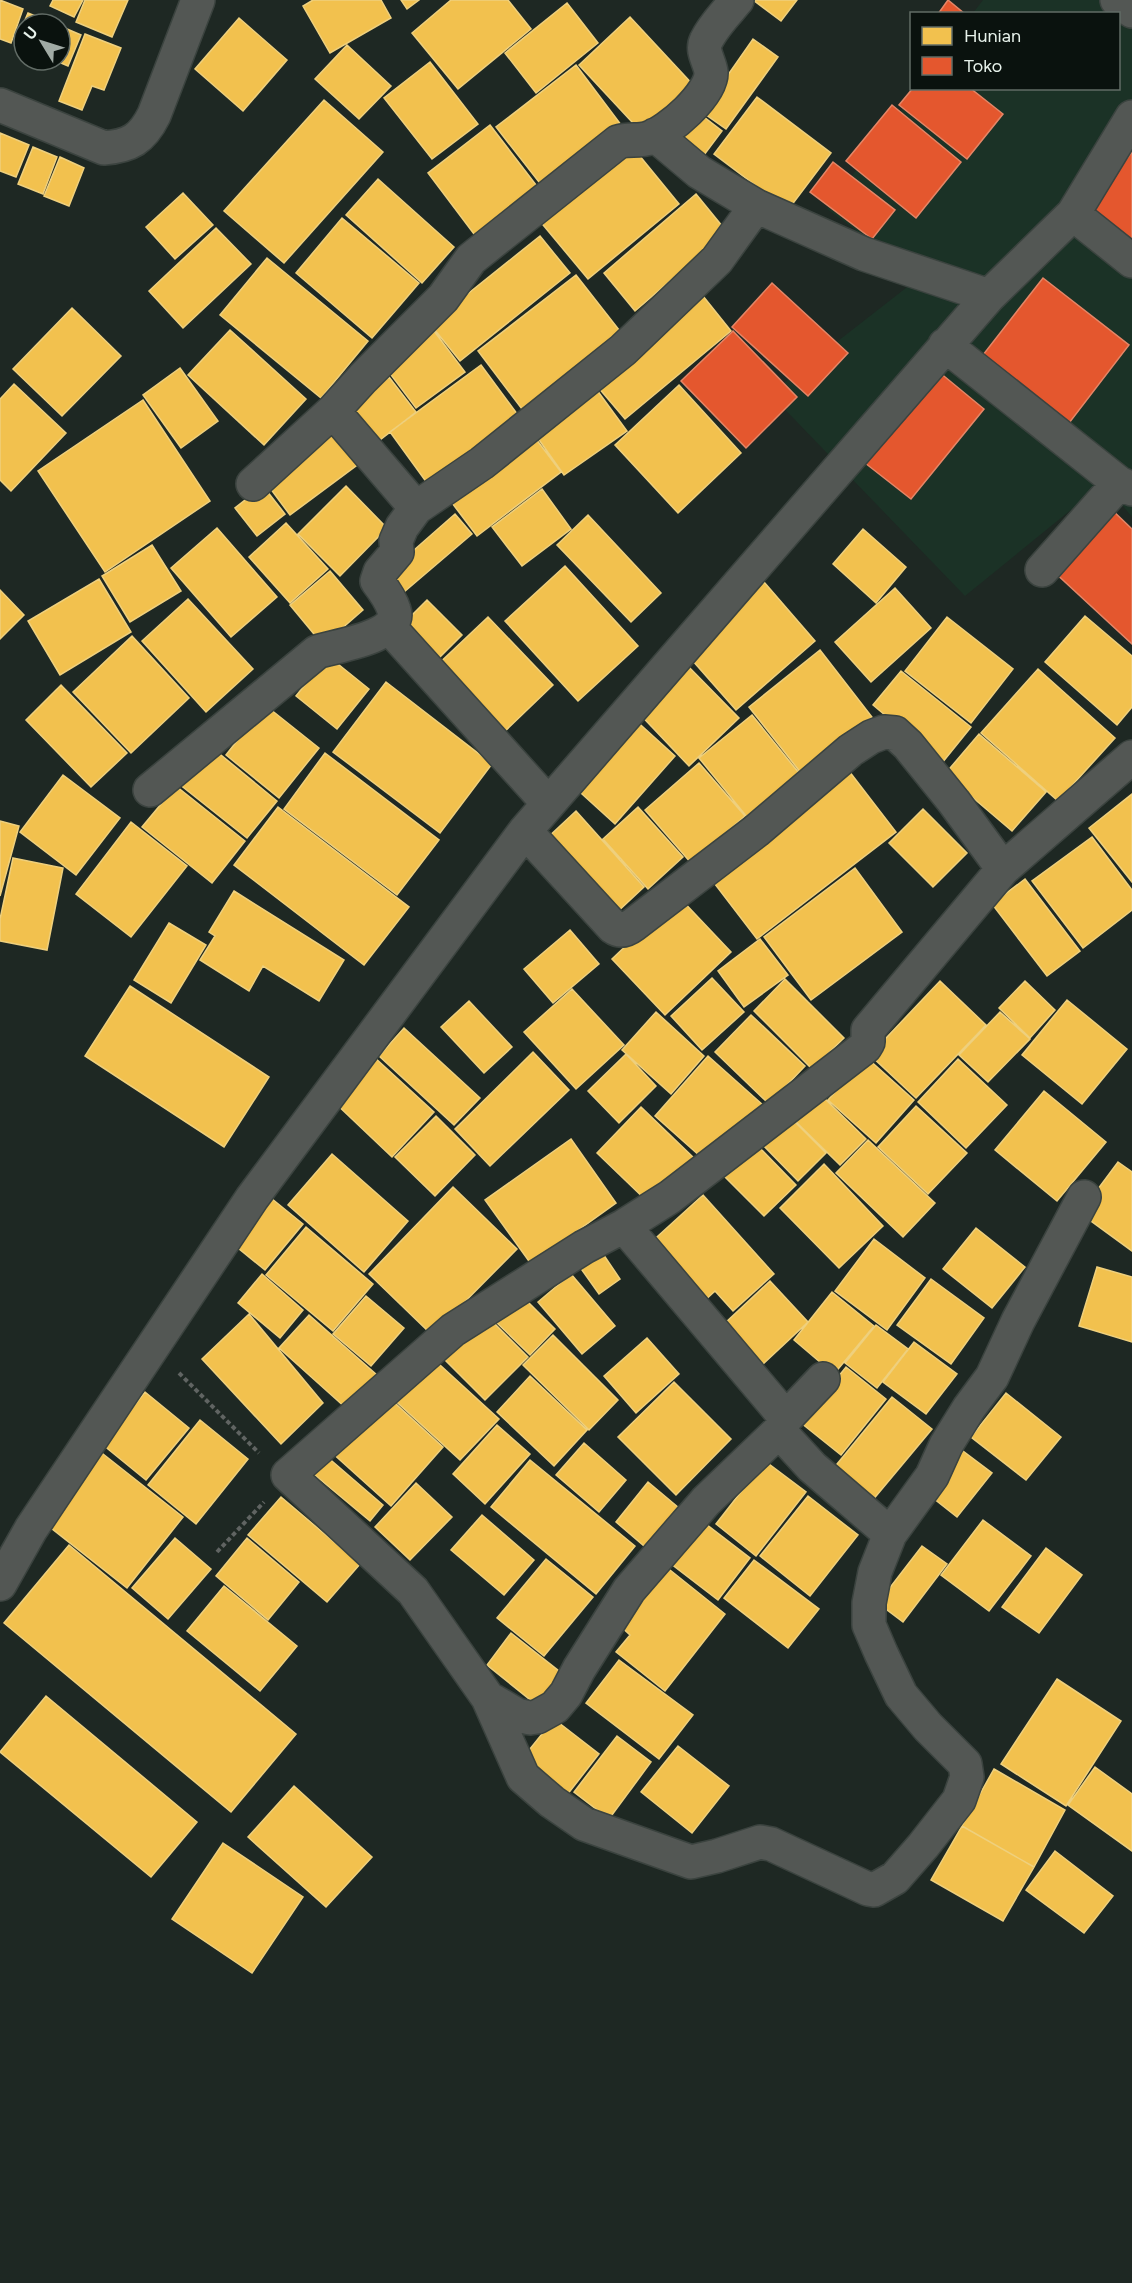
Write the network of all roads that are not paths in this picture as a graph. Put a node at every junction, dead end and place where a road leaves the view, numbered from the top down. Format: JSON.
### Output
{"nodes":[{"id":1,"x":198,"y":0,"type":"edge"},
{"id":2,"x":737,"y":0,"type":"edge"},
{"id":3,"x":1117,"y":0,"type":"edge"},
{"id":4,"x":1132,"y":11,"type":"edge"},
{"id":5,"x":0,"y":105,"type":"edge"},
{"id":6,"x":1132,"y":117,"type":"edge"},
{"id":7,"x":655,"y":135,"type":"junction"},
{"id":8,"x":756,"y":206,"type":"junction"},
{"id":9,"x":1073,"y":214,"type":"junction"},
{"id":10,"x":1132,"y":261,"type":"edge"},
{"id":11,"x":989,"y":296,"type":"junction"},
{"id":12,"x":945,"y":345,"type":"junction"},
{"id":13,"x":333,"y":411,"type":"junction"},
{"id":14,"x":253,"y":484,"type":"dead end"},
{"id":15,"x":1126,"y":486,"type":"edge"},
{"id":16,"x":416,"y":508,"type":"junction"},
{"id":17,"x":1042,"y":570,"type":"dead end"},
{"id":18,"x":389,"y":627,"type":"junction"},
{"id":19,"x":1132,"y":757,"type":"edge"},
{"id":20,"x":150,"y":790,"type":"dead end"},
{"id":21,"x":548,"y":803,"type":"junction"},
{"id":22,"x":525,"y":831,"type":"junction"},
{"id":23,"x":1003,"y":869,"type":"junction"},
{"id":24,"x":1084,"y":1197,"type":"dead end"},
{"id":25,"x":624,"y":1226,"type":"junction"},
{"id":26,"x":824,"y":1379,"type":"dead end"},
{"id":27,"x":782,"y":1424,"type":"junction"},
{"id":28,"x":890,"y":1534,"type":"junction"},
{"id":29,"x":0,"y":1584,"type":"edge"},
{"id":30,"x":488,"y":1698,"type":"junction"}],
"edges":[{"from":1,"to":5,"type":"street"},
{"from":2,"to":7,"type":"street"},
{"from":3,"to":4,"type":"street"},
{"from":6,"to":9,"type":"street"},
{"from":7,"to":8,"type":"street"},
{"from":7,"to":13,"type":"street"},
{"from":8,"to":11,"type":"street"},
{"from":8,"to":16,"type":"street"},
{"from":9,"to":10,"type":"street"},
{"from":9,"to":11,"type":"street"},
{"from":11,"to":12,"type":"street"},
{"from":12,"to":15,"type":"street"},
{"from":12,"to":21,"type":"street"},
{"from":13,"to":14,"type":"street"},
{"from":13,"to":16,"type":"street"},
{"from":15,"to":17,"type":"street"},
{"from":16,"to":18,"type":"street"},
{"from":18,"to":20,"type":"street"},
{"from":18,"to":21,"type":"street"},
{"from":19,"to":23,"type":"street"},
{"from":21,"to":22,"type":"street"},
{"from":22,"to":23,"type":"street"},
{"from":22,"to":29,"type":"street"},
{"from":23,"to":25,"type":"street"},
{"from":24,"to":28,"type":"street"},
{"from":25,"to":27,"type":"street"},
{"from":25,"to":30,"type":"street"},
{"from":26,"to":27,"type":"street"},
{"from":27,"to":28,"type":"street"},
{"from":27,"to":30,"type":"street"},
{"from":28,"to":30,"type":"street"}]}
